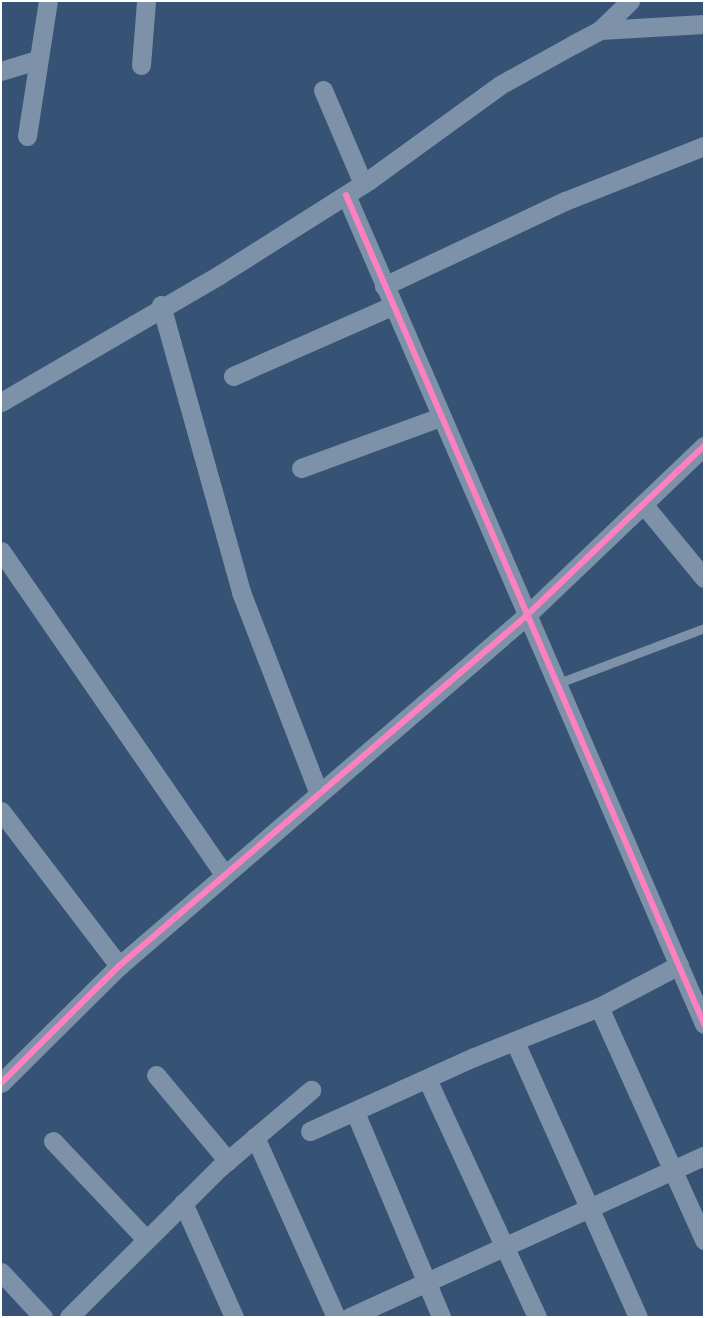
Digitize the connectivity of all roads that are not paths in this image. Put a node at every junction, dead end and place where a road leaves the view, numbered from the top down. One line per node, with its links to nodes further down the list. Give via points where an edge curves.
1 (48, 1): 6 (street)
2 (146, 1): 7 (street)
3 (630, 1): 5 (street)
4 (704, 24): 5 (street, via 642,24)
5 (600, 30): 12 (street, via 500,86)
6 (36, 60): 8 (street); 10 (street)
7 (141, 65)
8 (1, 71)
9 (323, 90): 12 (street)
10 (27, 136)
11 (704, 146): 14 (street, via 565,201)
12 (363, 184): 13 (street)
13 (346, 195): 14 (street); 15 (street, via 219,275)
14 (384, 286): 16 (street)
15 (161, 305): 18 (street); 28 (street, via 241,592)
16 (392, 306): 17 (street); 19 (street)
17 (233, 376)
18 (1, 402)
19 (440, 416): 21 (street); 25 (street)
20 (704, 446): 22 (street)
21 (302, 468)
22 (643, 504): 24 (street); 25 (street)
23 (1, 551): 30 (street)
24 (704, 578)
25 (525, 616): 27 (street); 28 (street)
26 (704, 628): 27 (lane)
27 (556, 684): 31 (street)
28 (318, 792): 30 (street)
29 (1, 811): 32 (street)
30 (223, 873): 32 (street)
31 (679, 964): 33 (street); 34 (street)
32 (119, 966): 38 (street)
33 (599, 1007): 35 (street); 46 (street)
34 (704, 1024)
35 (515, 1042): 37 (street); 48 (street)
36 (156, 1075): 45 (street)
37 (428, 1079): 40 (street); 51 (street)
38 (1, 1083)
39 (311, 1090): 42 (street)
40 (355, 1112): 41 (street); 53 (street)
41 (310, 1131)
42 (255, 1137): 45 (street); 57 (street)
43 (53, 1141): 49 (street)
44 (704, 1156): 46 (street)
45 (228, 1161): 47 (street)
46 (674, 1170): 48 (street); 50 (street)
47 (183, 1203): 49 (street); 56 (street)
48 (588, 1209): 51 (street); 61 (street)
49 (146, 1239): 55 (street)
50 (704, 1240)
51 (504, 1245): 53 (street); 60 (street)
52 (1, 1272): 54 (street)
53 (425, 1280): 58 (street); 59 (street)
54 (43, 1317)
55 (69, 1317)
56 (234, 1317)
57 (336, 1317)
58 (350, 1317)
59 (441, 1317)
60 (537, 1317)
61 (638, 1317)

